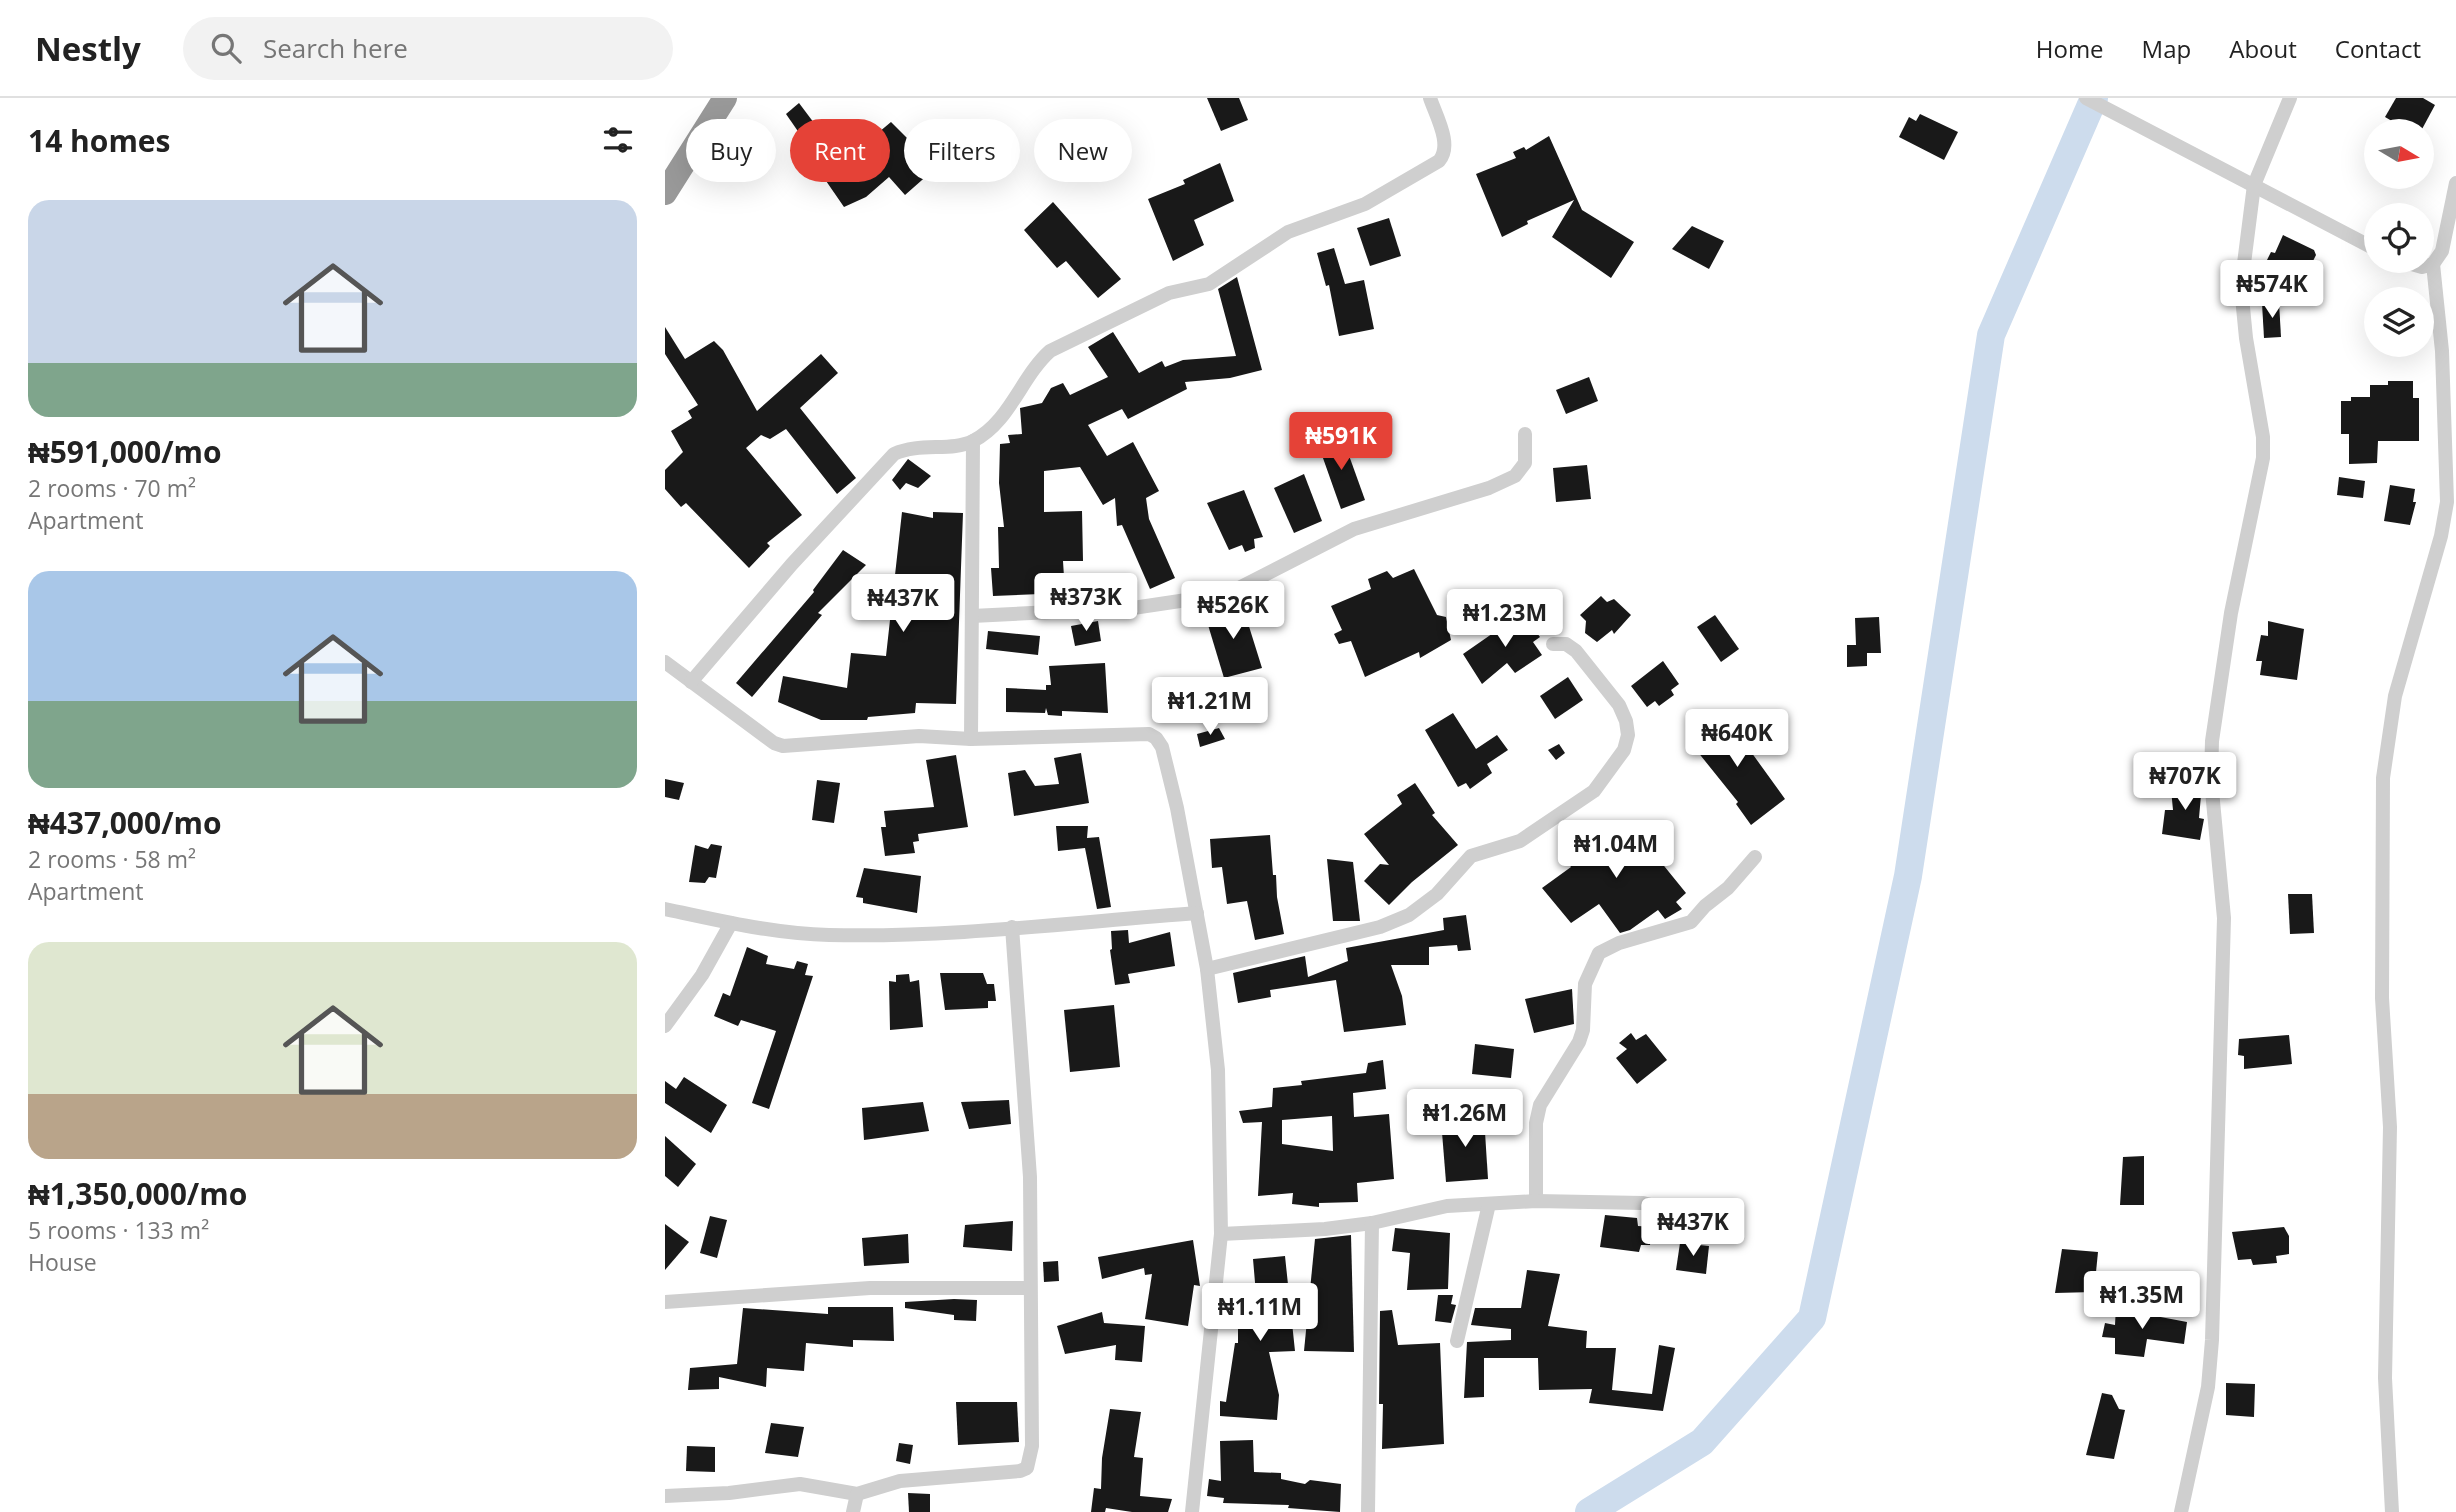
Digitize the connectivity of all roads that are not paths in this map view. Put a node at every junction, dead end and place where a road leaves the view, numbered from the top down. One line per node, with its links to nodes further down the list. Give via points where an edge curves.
1 (725, 98): 7 (highway)
2 (1430, 98): 12 (street, via 1444,141 1439,161 1365,204 1289,232 1209,284 1169,293 1049,351 1021,394)
3 (2086, 98): 6 (street)
4 (2290, 98): 6 (street)
5 (2456, 183): 9 (street, via 2442,251)
6 (2254, 185): 8 (street); 38 (street, via 2241,302 2263,458 2231,612 2212,741 2211,780 2224,918 2212,1340 2208,1387)
7 (665, 193)
8 (2364, 243)
9 (2434, 263)
10 (2434, 273): 39 (street, via 2442,351 2447,502 2438,550 2395,696 2383,778 2382,999 2391,1127 2385,1378)
11 (1525, 434): 13 (street, via 1525,463 1514,476 1489,488 1354,529 1239,588 1133,608)
12 (973, 441): 13 (street); 16 (street, via 909,447 894,454)
13 (972, 616): 17 (street)
14 (1553, 644): 23 (street, via 1566,644 1576,651 1619,705 1626,722 1624,750 1594,791 1520,841 1471,856 1437,894 1409,915 1380,927)
15 (665, 662): 16 (street)
16 (691, 682): 17 (street, via 783,746 919,736)
17 (971, 739): 20 (street, via 1149,734 1156,738 1177,808)
18 (1755, 857): 25 (street, via 1691,922 1599,953 1585,984 1579,1042 1541,1105 1536,1123)
19 (665, 909): 21 (street)
20 (1198, 913): 22 (street); 23 (street)
21 (731, 923): 22 (street, via 827,935); 24 (street, via 702,975)
22 (1012, 927): 30 (street, via 1030,1177)
23 (1207, 969): 29 (street, via 1218,1070)
24 (665, 1026)
25 (1536, 1201): 26 (street); 27 (street, via 1643,1203)
26 (1489, 1204): 28 (street, via 1437,1207); 32 (street)
27 (1672, 1211)
28 (1372, 1223): 29 (street); 37 (street)
29 (1221, 1234): 36 (street)
30 (1030, 1288): 31 (street, via 870,1288); 33 (street, via 1032,1446 1027,1468 900,1481)
31 (665, 1303)
32 (1457, 1341)
33 (857, 1494): 34 (street, via 800,1484); 35 (street)
34 (665, 1496)
35 (853, 1512)
36 (1192, 1512)
37 (1368, 1512)
38 (2181, 1512)
39 (2392, 1512)

